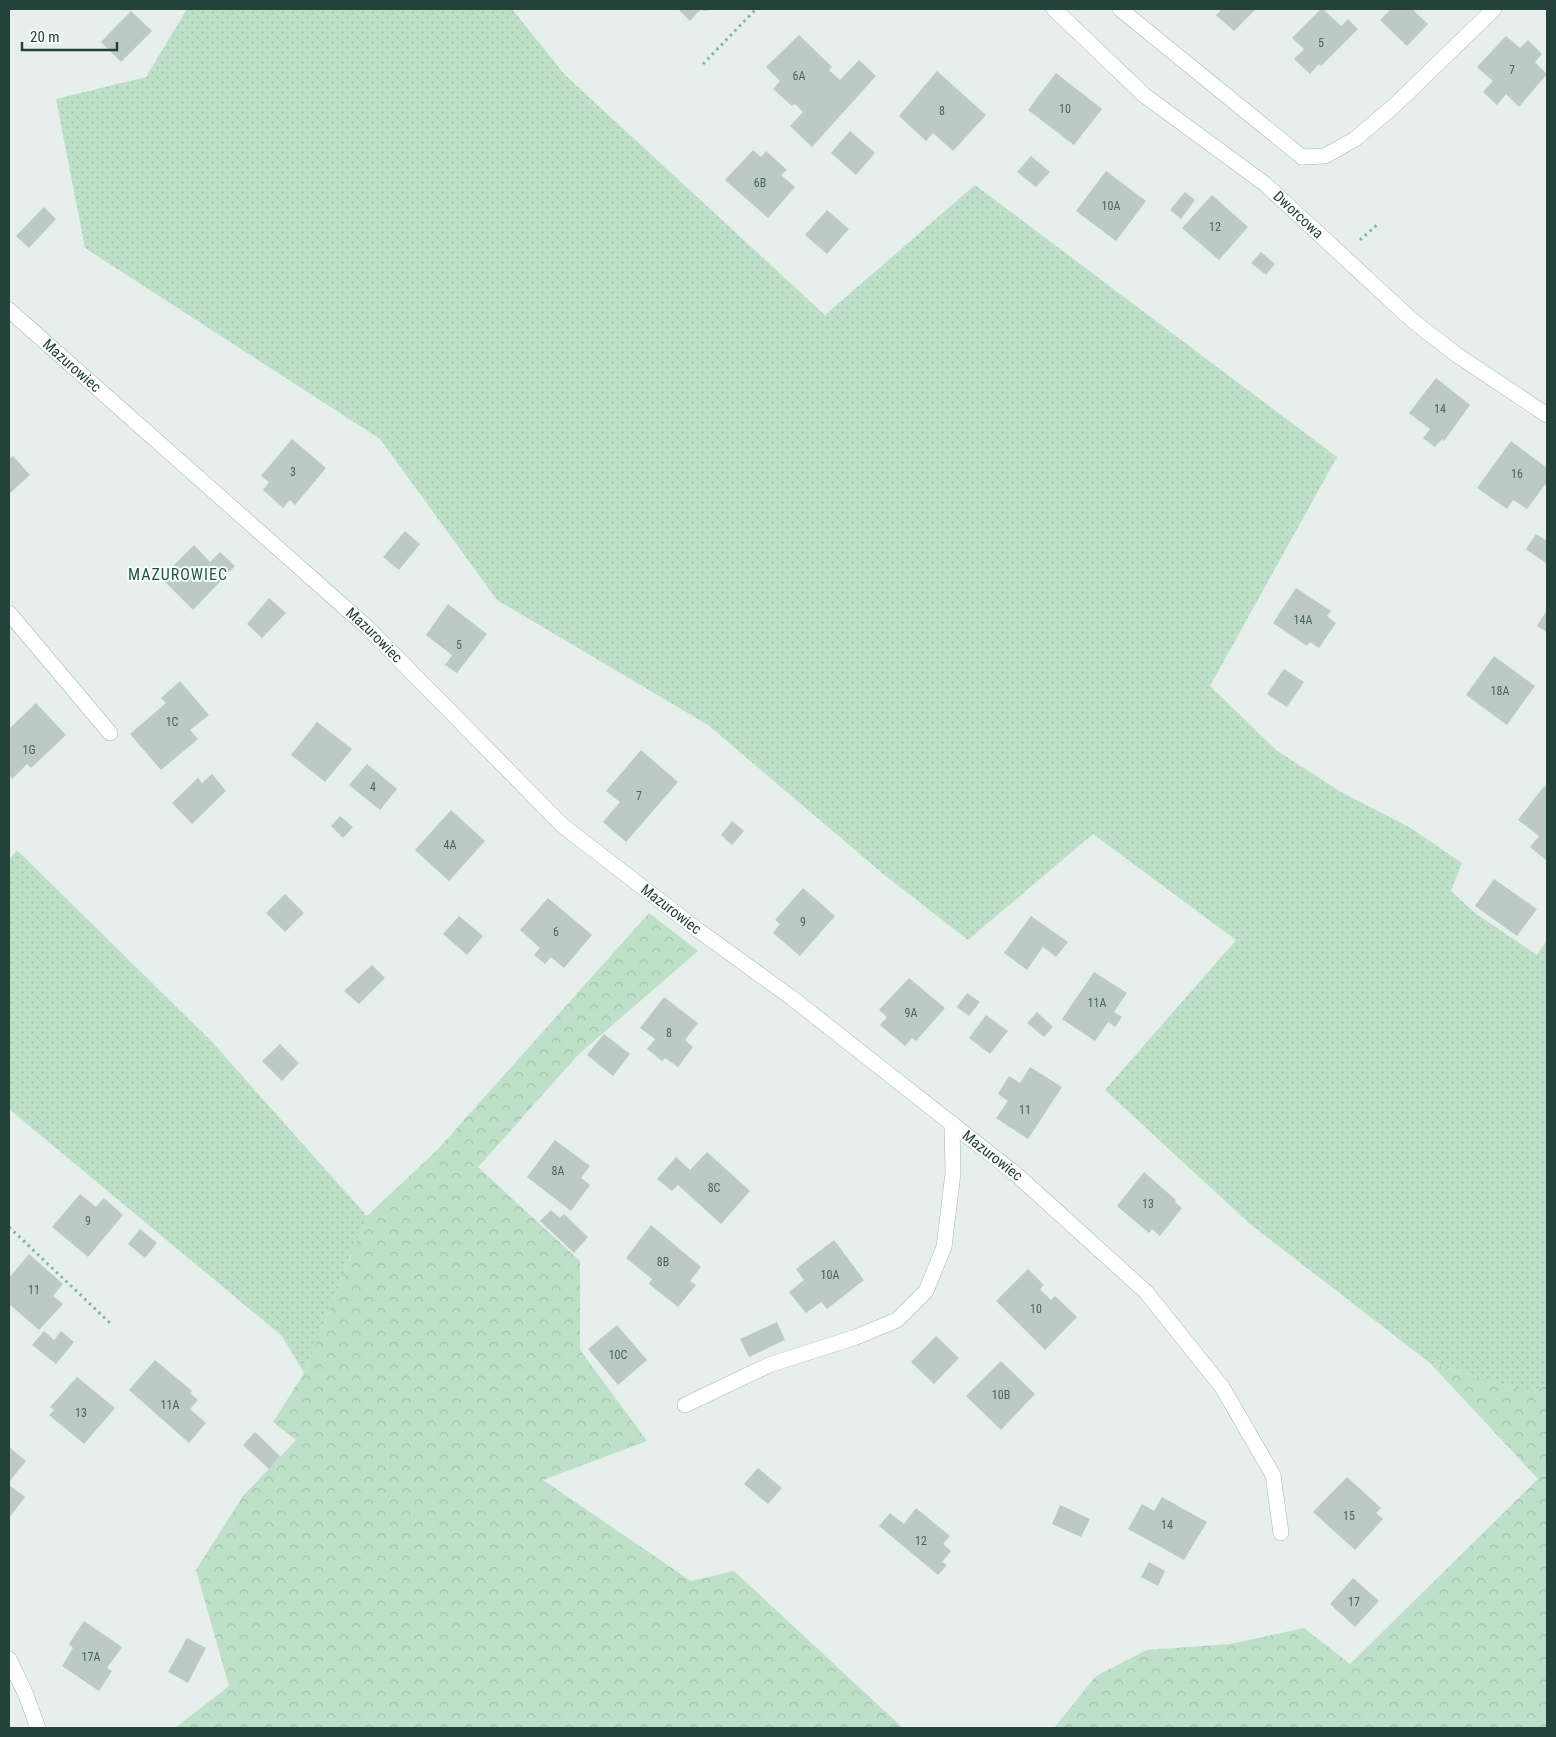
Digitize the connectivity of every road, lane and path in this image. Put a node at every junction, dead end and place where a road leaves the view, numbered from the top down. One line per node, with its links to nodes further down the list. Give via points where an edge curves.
1 (756, 9): 5 (path)
2 (1054, 9): 7 (street, Dworcowa, via 1144,95 1265,184 1413,322)
3 (1120, 9): 4 (street, via 1302,157 1325,156 1355,139)
4 (1494, 9)
5 (703, 64)
6 (9, 310): 10 (street, Mazurowiec, via 368,628 563,826)
7 (1547, 415)
8 (9, 613): 9 (street)
9 (110, 733)
10 (952, 1123): 13 (street, via 953,1173 944,1248 926,1291 897,1320 856,1338 769,1366); 14 (street, Mazurowiec, via 1017,1175 1146,1292 1222,1387 1273,1475)
11 (9, 1227): 12 (path)
12 (110, 1323)
13 (684, 1405)
14 (1281, 1533)
15 (9, 1659): 16 (street)
16 (38, 1728)

